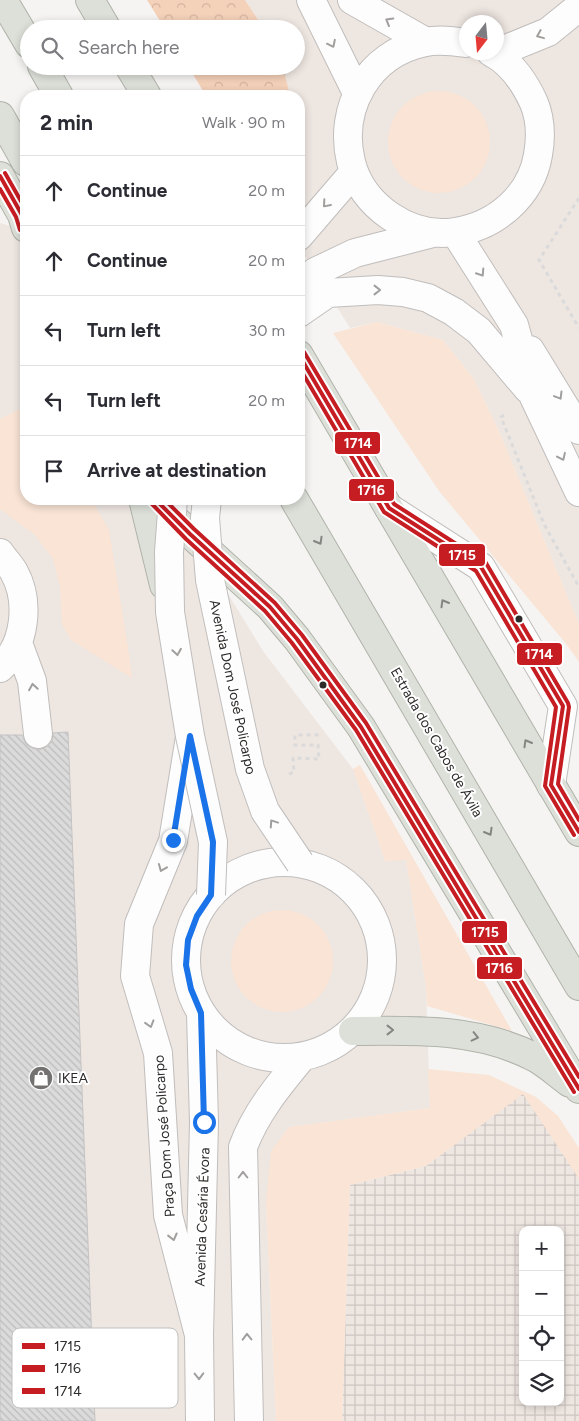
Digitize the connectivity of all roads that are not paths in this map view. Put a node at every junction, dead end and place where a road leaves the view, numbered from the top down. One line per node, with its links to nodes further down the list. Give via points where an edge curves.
1 (3, 0): 7 (highway)
2 (90, 0): 6 (highway)
3 (311, 0): 16 (street, one-way to 16)
4 (352, 0): 8 (street, one-way to 4)
5 (579, 7): 10 (street, one-way to 10, via 548,32)
6 (102, 20)
7 (20, 29)
8 (426, 42): 9 (street); 16 (street, via 398,51 374,69)
9 (459, 42)
10 (504, 48)
11 (502, 60): 23 (street, via 526,86 537,112 540,139 536,166 524,191 506,211 482,225)
12 (47, 75): 14 (highway)
13 (134, 75): 15 (highway)
14 (56, 90)
15 (143, 90)
16 (357, 93): 19 (street, via 349,119 347,146)
17 (0, 116): 18 (highway)
18 (20, 151)
19 (354, 172): 22 (street, one-way to 22); 23 (street, via 367,195 386,214 409,226)
20 (0, 176): 21 (highway)
21 (20, 211)
22 (305, 229)
23 (445, 232): 24 (street, via 355,253); 26 (street, one-way to 26)
24 (314, 286): 25 (street); 28 (street, one-way to 28, via 403,292 428,298 454,312 478,331)
25 (305, 302)
26 (514, 326): 28 (street); 29 (street, one-way to 29)
27 (305, 365): 36 (highway)
28 (534, 397): 30 (street, one-way to 30)
29 (579, 430)
30 (579, 492)
31 (144, 505): 38 (highway, bridge)
32 (161, 505): 51 (highway, via 270,607 361,727)
33 (172, 505): 38 (street, bridge)
34 (206, 505): 45 (street, Avenida Dom José Policarpo, one-way to 34, bridge, via 265,811 250,769 210,580)
35 (298, 505): 47 (highway, Estrada dos Cabos de Ávila, one-way to 47)
36 (389, 508): 43 (highway, one-way to 36); 43 (street, via 480,567 563,706)
37 (0, 553): 39 (street, via 14,573 22,595 24,619)
38 (170, 612): 42 (street, one-way to 42, bridge)
39 (18, 643): 40 (street); 41 (street, one-way to 39, via 32,681)
40 (0, 668)
41 (38, 734)
42 (190, 736): 46 (street, bridge, via 213,842); 52 (street, Praça Dom José Policarpo, one-way to 52, via 173,840 139,924 135,976 158,1053 168,1215)
43 (551, 785): 44 (highway)
44 (579, 832)
45 (300, 863): 46 (street, via 275,863 251,868 230,879); 49 (street, via 329,873 354,891 372,917 382,946 382,977 372,1006)
46 (211, 895): 48 (street, via 197,916 188,940 186,965)
47 (579, 986)
48 (201, 1013): 50 (street, via 220,1034 245,1050 273,1058); 52 (street, Avenida Cesária Évora, via 204,1122)
49 (353, 1030): 50 (street, via 330,1048); 51 (highway, one-way to 51, via 457,1033 511,1047 538,1059)
50 (302, 1057): 54 (street, one-way to 50, via 243,1147 261,1110)
51 (579, 1089)
52 (199, 1335): 53 (street, Avenida Cesária Évora, one-way to 53)
53 (200, 1421)
54 (249, 1421)

